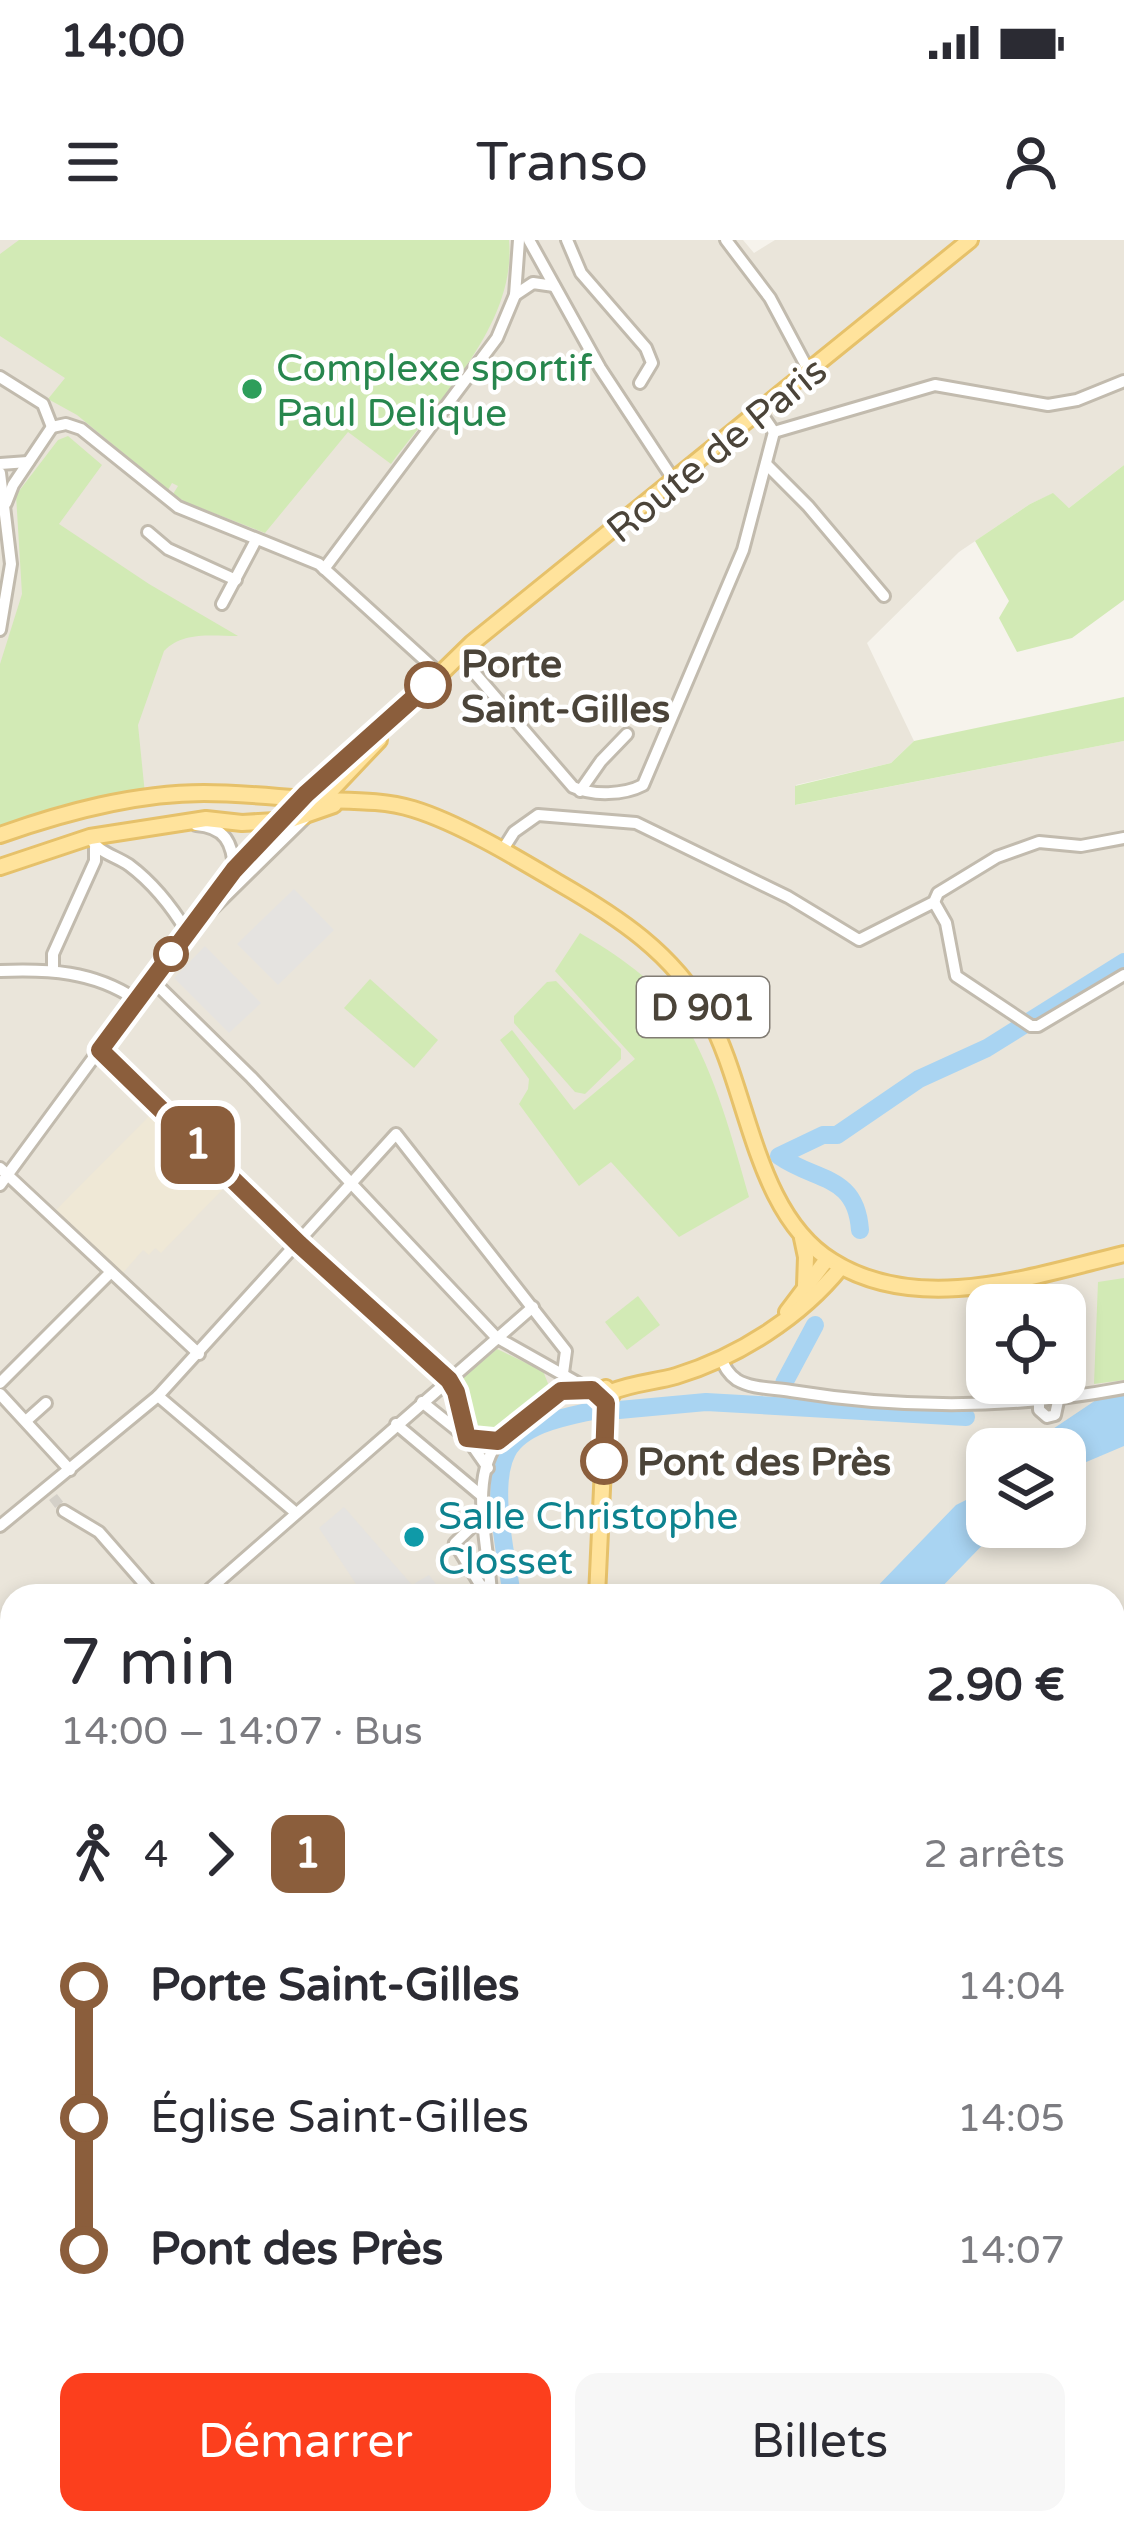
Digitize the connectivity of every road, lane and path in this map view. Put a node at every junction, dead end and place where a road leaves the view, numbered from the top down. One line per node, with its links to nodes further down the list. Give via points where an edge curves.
1 (519, 240): 7 (street)
2 (529, 240): 6 (street)
3 (567, 240): 11 (street, via 590,285 646,348 652,363)
4 (726, 240): 8 (street, via 770,298)
5 (970, 240): 8 (main road, Route de Paris)
6 (554, 286): 7 (street, via 533,283); 18 (street)
7 (515, 295): 22 (street, via 497,338)
8 (810, 373): 12 (main road, Route de Paris)
9 (0, 376): 13 (street, via 34,396)
10 (1124, 381): 14 (street, via 1048,405 934,385)
11 (640, 383)
12 (760, 412): 14 (street); 18 (main road, Route de Paris)
13 (52, 427): 15 (street); 21 (street, via 81,429 178,508)
14 (774, 432): 16 (street)
15 (28, 462): 17 (street); 19 (street)
16 (766, 464): 24 (street); 33 (street, via 743,550 643,785)
17 (0, 469): 19 (street)
18 (675, 482): 27 (main road, Route de Paris)
19 (5, 506): 26 (street, via 11,564)
20 (148, 532): 23 (street)
21 (256, 540): 22 (street); 23 (street)
22 (324, 569): 28 (street)
23 (236, 580): 25 (street)
24 (884, 596)
25 (222, 604)
26 (0, 630)
27 (459, 655): 28 (main road, Route de Paris); 33 (street)
28 (440, 674): 29 (main road, Route de Paris)
29 (392, 721): 31 (main road); 32 (main road)
30 (627, 734): 33 (street)
31 (319, 782): 34 (main road); 35 (main road)
32 (341, 783): 36 (main road); 37 (main road)
33 (580, 791)
34 (262, 795): 35 (main road); 41 (main road, via 135,799)
35 (302, 797): 37 (main road); 38 (street)
36 (350, 800): 37 (main road); 40 (main road, via 406,807)
37 (318, 805): 38 (main road, D 901); 40 (main road, D 901); 48 (street)
38 (285, 819): 39 (main road, D 901); 46 (street)
39 (169, 824): 43 (main road, D 901); 46 (street, via 225,835)
40 (462, 832): 44 (main road, D 901)
41 (0, 835)
42 (1124, 838): 47 (street, via 1039,842 997,856)
43 (93, 842): 45 (main road, D 901); 48 (street, via 172,906); 49 (street, via 95,862)
44 (502, 850): 47 (street, via 538,814 636,823 859,940); 57 (main road, D 901, via 631,927 693,991 727,1057 773,1189)
45 (0, 867)
46 (234, 870): 48 (street)
47 (934, 902): 51 (street, via 956,976 1026,1023 1038,1026)
48 (187, 932): 52 (street)
49 (53, 969): 50 (street); 53 (street)
50 (0, 971)
51 (1124, 975)
52 (151, 979): 53 (street); 56 (street)
53 (135, 998): 54 (street)
54 (100, 1050): 55 (street); 58 (street)
55 (2, 1176): 61 (street)
56 (352, 1184): 58 (street); 63 (street, via 396,1134); 65 (street)
57 (801, 1234): 60 (main road, D 901); 62 (main road)
58 (299, 1244): 66 (street); 70 (street)
59 (1124, 1254): 60 (main road, D 901, via 949,1288 902,1286)
60 (834, 1263): 62 (main road); 64 (main road, via 812,1298)
61 (109, 1274): 66 (street); 71 (street)
62 (806, 1286): 64 (main road)
63 (533, 1307): 65 (street); 69 (street, via 566,1351)
64 (780, 1321): 67 (main road)
65 (496, 1337): 68 (street); 70 (street)
66 (199, 1354): 76 (street)
67 (721, 1358): 72 (street, via 748,1385 840,1399 978,1405); 75 (main road)
68 (550, 1366): 69 (street); 74 (street)
69 (563, 1373): 75 (street)
70 (449, 1380): 77 (street); 81 (street)
71 (0, 1383)
72 (1124, 1388)
73 (0, 1394): 79 (street)
74 (555, 1394): 75 (street); 82 (street)
75 (602, 1394): 94 (main road)
76 (158, 1396): 84 (street); 87 (street)
77 (422, 1402): 80 (street); 81 (street)
78 (46, 1403): 79 (street)
79 (27, 1420): 84 (street)
80 (397, 1424): 85 (street); 87 (street)
81 (467, 1438): 82 (street); 83 (street)
82 (498, 1441): 83 (street)
83 (488, 1468): 85 (street)
84 (70, 1470): 89 (street)
85 (482, 1496): 88 (street)
86 (64, 1511): 90 (street, via 99,1532)
87 (296, 1513): 91 (street)
88 (484, 1515): 92 (street, via 455,1543); 93 (street)
89 (0, 1526)
90 (144, 1584)
91 (216, 1584)
92 (480, 1584)
93 (489, 1584)
94 (597, 1584)

